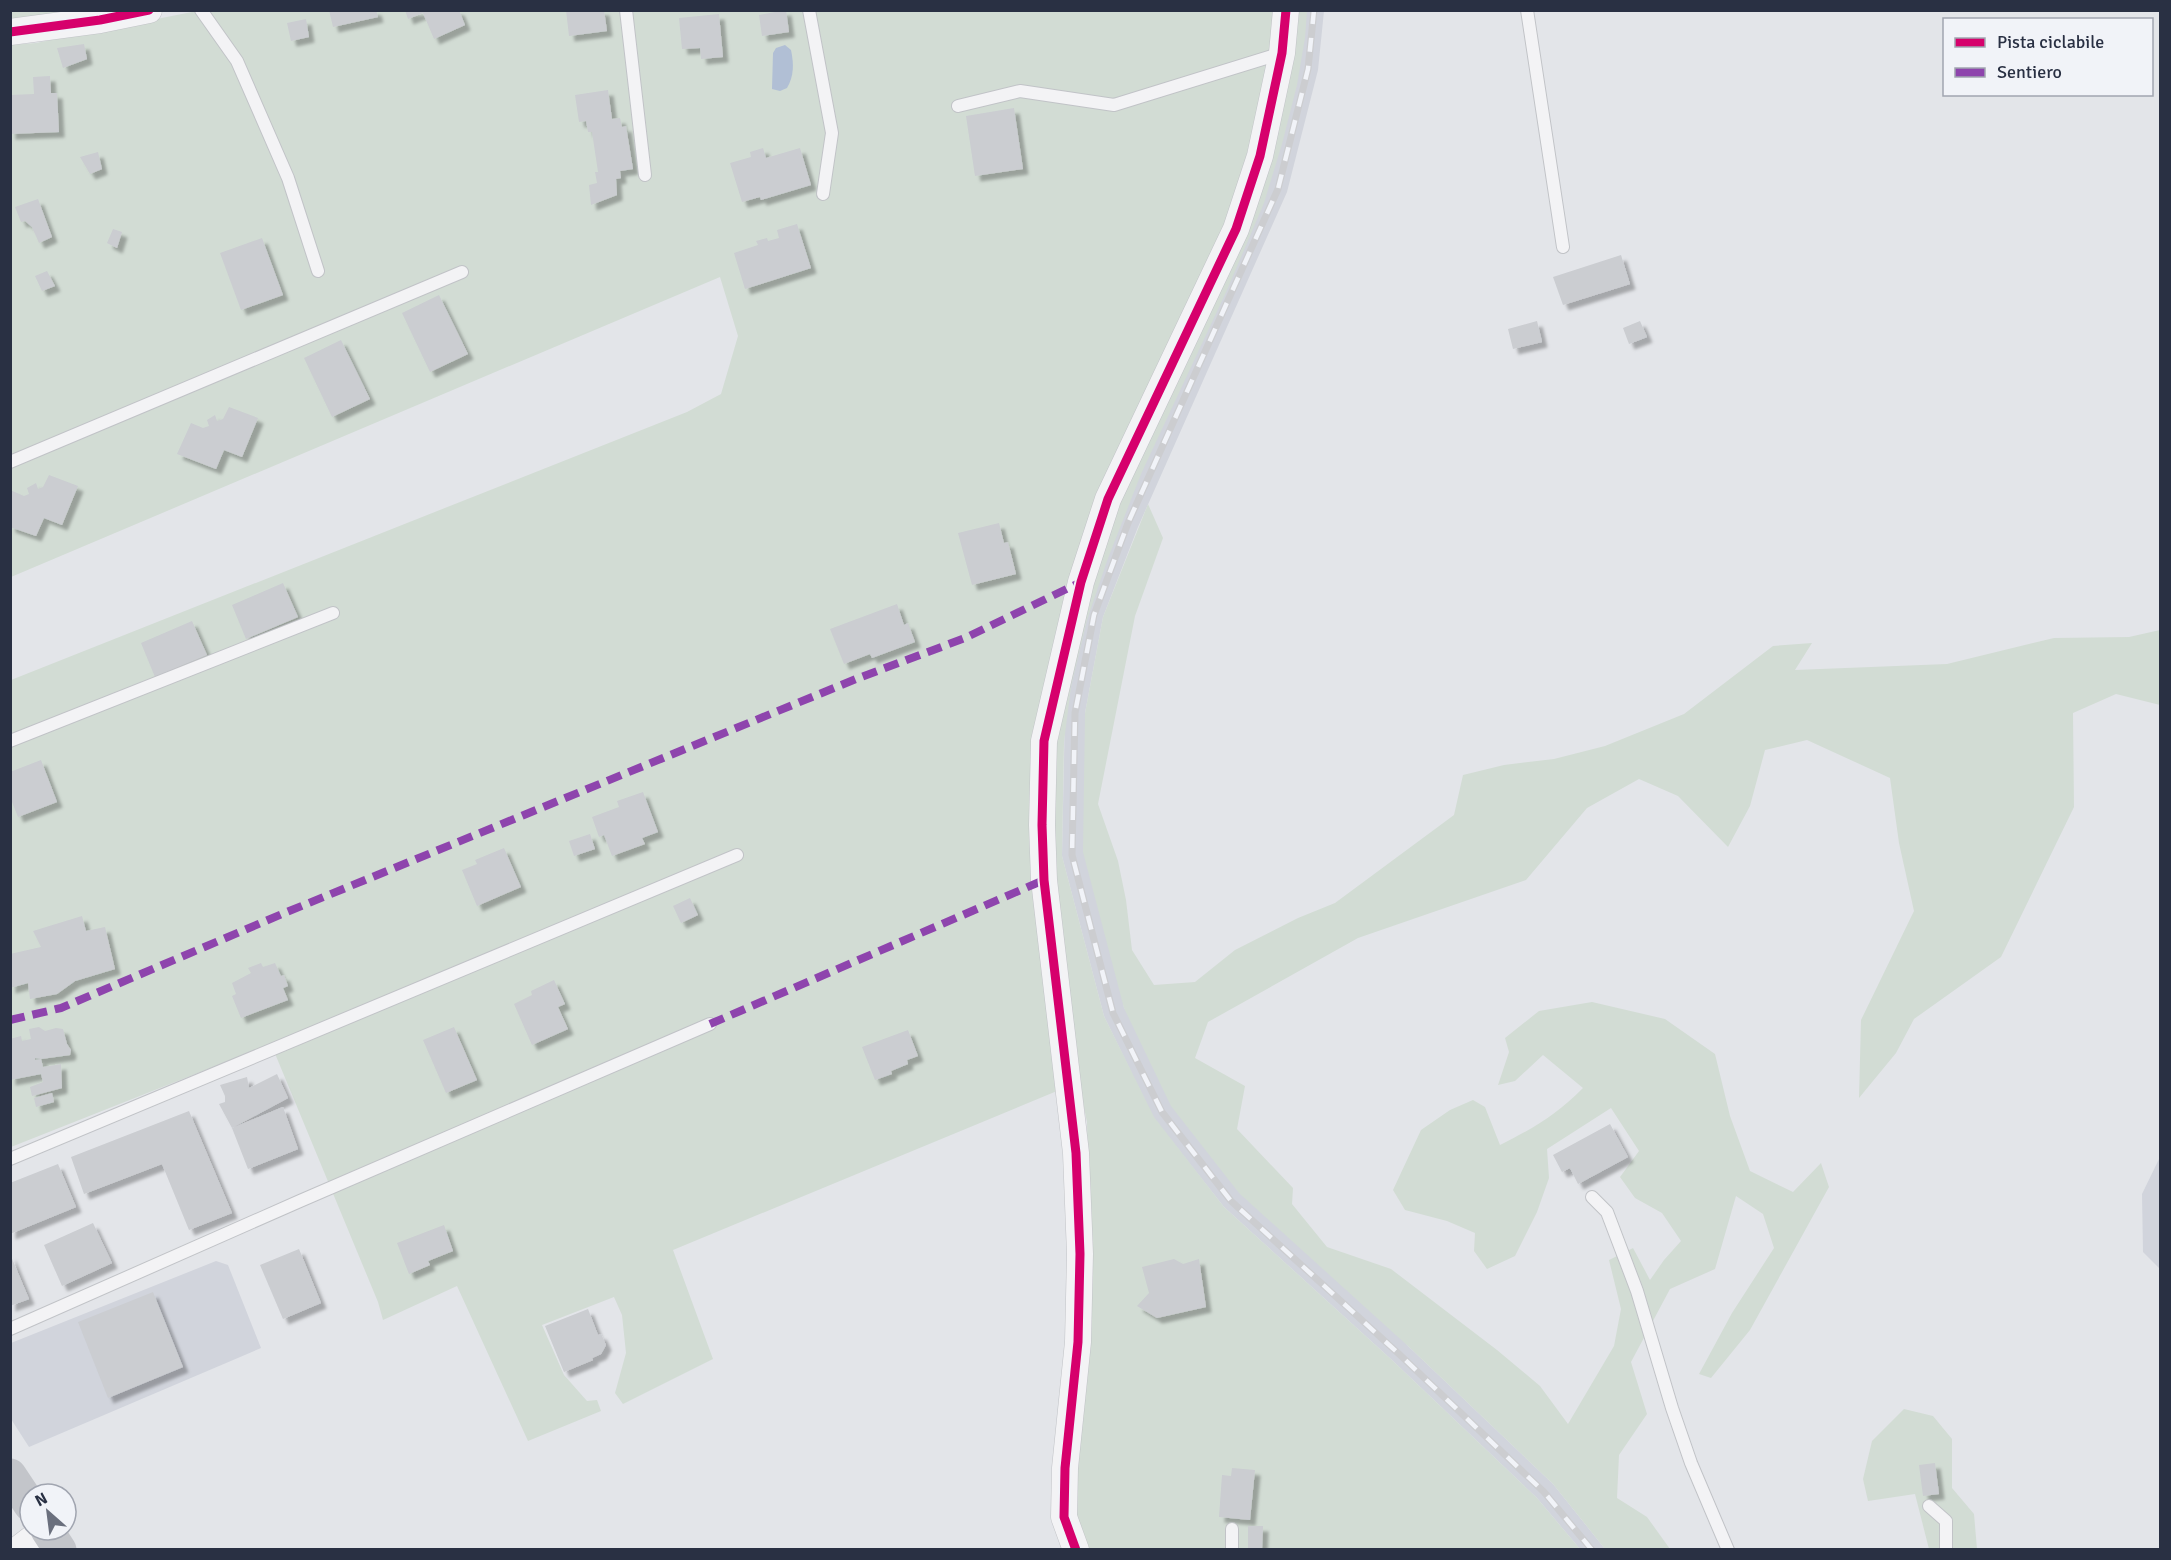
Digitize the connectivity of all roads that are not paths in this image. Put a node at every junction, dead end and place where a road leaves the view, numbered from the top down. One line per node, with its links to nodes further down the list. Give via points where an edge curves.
1 (149, 10): 7 (street)
2 (201, 10): 14 (lane, via 237,61 288,178)
3 (626, 10): 11 (lane)
4 (809, 10): 12 (lane, via 832,133)
5 (1286, 10): 9 (street)
6 (1527, 10): 13 (lane)
7 (102, 16): 8 (street)
8 (10, 32)
9 (1282, 53): 10 (lane, via 1114,105 1020,91); 26 (street, via 1260,156 1236,229 1108,499 1081,582 1044,741 1044,880 1076,1153 1080,1254 1078,1342 1064,1517)
10 (958, 106)
11 (645, 175)
12 (823, 194)
13 (1563, 247)
14 (318, 271)
15 (462, 272): 16 (lane)
16 (10, 462)
17 (333, 613): 18 (lane)
18 (10, 741)
19 (737, 855): 21 (lane)
20 (710, 1024): 23 (lane)
21 (10, 1159)
22 (1592, 1197): 28 (lane, via 1607,1212 1638,1291 1691,1463)
23 (10, 1329)
24 (1929, 1506): 29 (lane, via 1946,1521)
25 (1232, 1529): 27 (lane)
26 (1076, 1550)
27 (1232, 1550)
28 (1728, 1550)
29 (1946, 1550)

